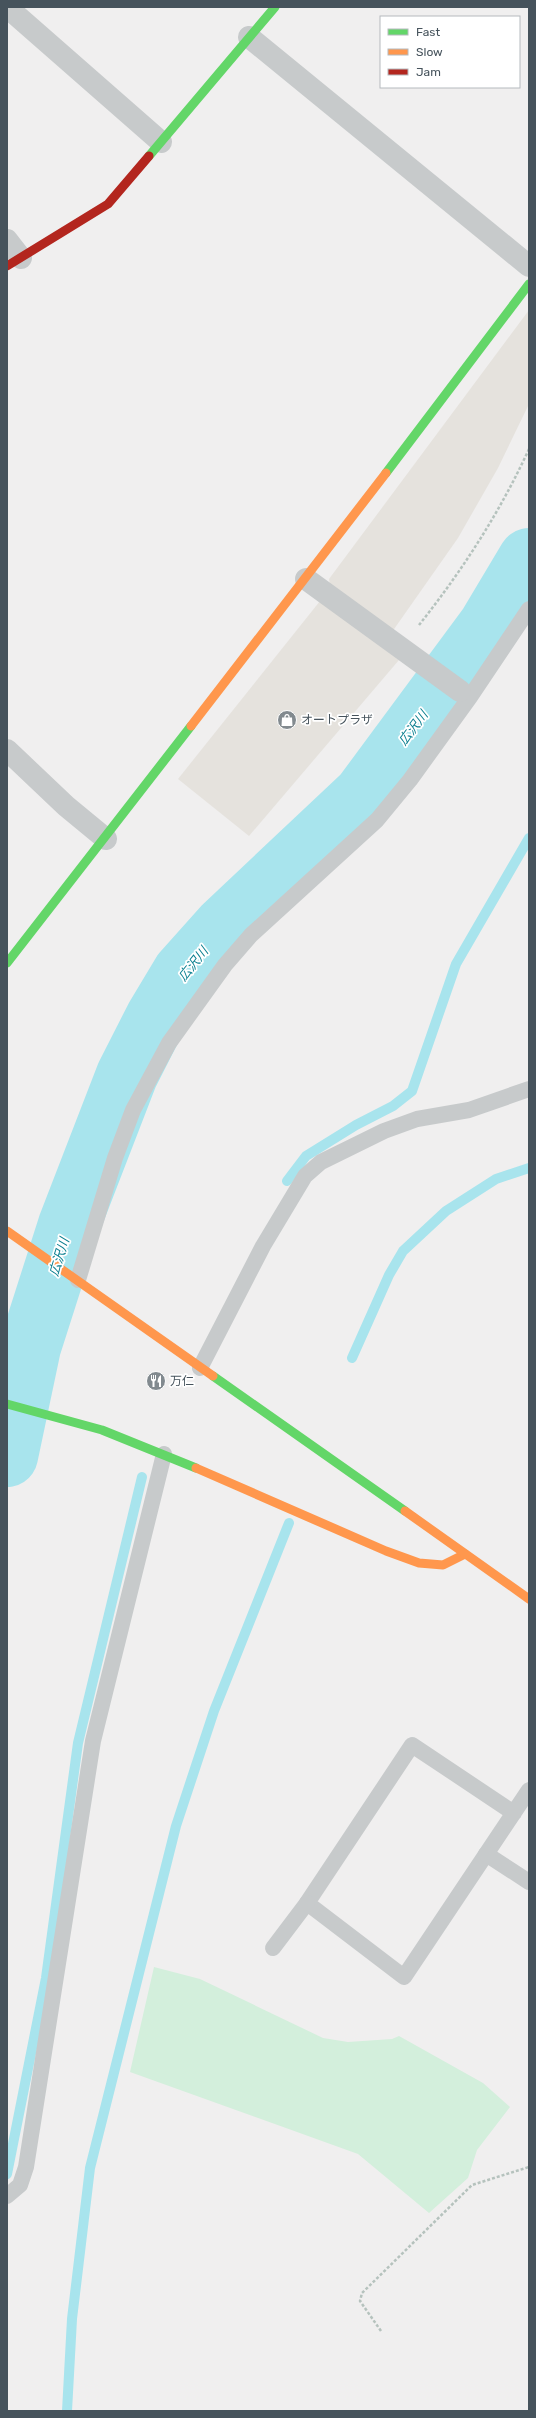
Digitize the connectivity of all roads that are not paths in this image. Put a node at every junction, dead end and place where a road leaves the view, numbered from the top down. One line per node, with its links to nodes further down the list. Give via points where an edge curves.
1 (7, 7): 4 (street)
2 (275, 7): 3 (street)
3 (249, 37): 4 (street); 7 (street)
4 (161, 142): 6 (street, via 108,204)
5 (7, 240): 6 (street)
6 (14, 262)
7 (529, 266)
8 (529, 284): 9 (street)
9 (306, 579): 11 (street); 13 (street)
10 (529, 609): 11 (lane)
11 (465, 694): 17 (lane, via 410,780 377,820 251,935 225,965 168,1043 133,1110 114,1158)
12 (7, 750): 13 (street, via 66,806)
13 (106, 839): 14 (street)
14 (7, 964)
15 (529, 1089): 18 (lane, via 469,1110 410,1121 369,1137 321,1162 305,1176 263,1246)
16 (7, 1231): 17 (street)
17 (75, 1278): 18 (street)
18 (200, 1368): 21 (street)
19 (7, 1404): 20 (street, via 102,1430)
20 (164, 1454): 21 (street, via 419,1563 443,1565); 29 (lane, via 93,1742 26,2167 20,2185)
21 (465, 1554): 22 (street)
22 (529, 1599)
23 (529, 1790): 24 (lane)
24 (514, 1813): 25 (lane); 27 (lane, via 412,1745)
25 (486, 1854): 26 (lane); 27 (lane, via 404,1977)
26 (529, 1882)
27 (307, 1903): 28 (lane)
28 (273, 1948)
29 (7, 2196)

